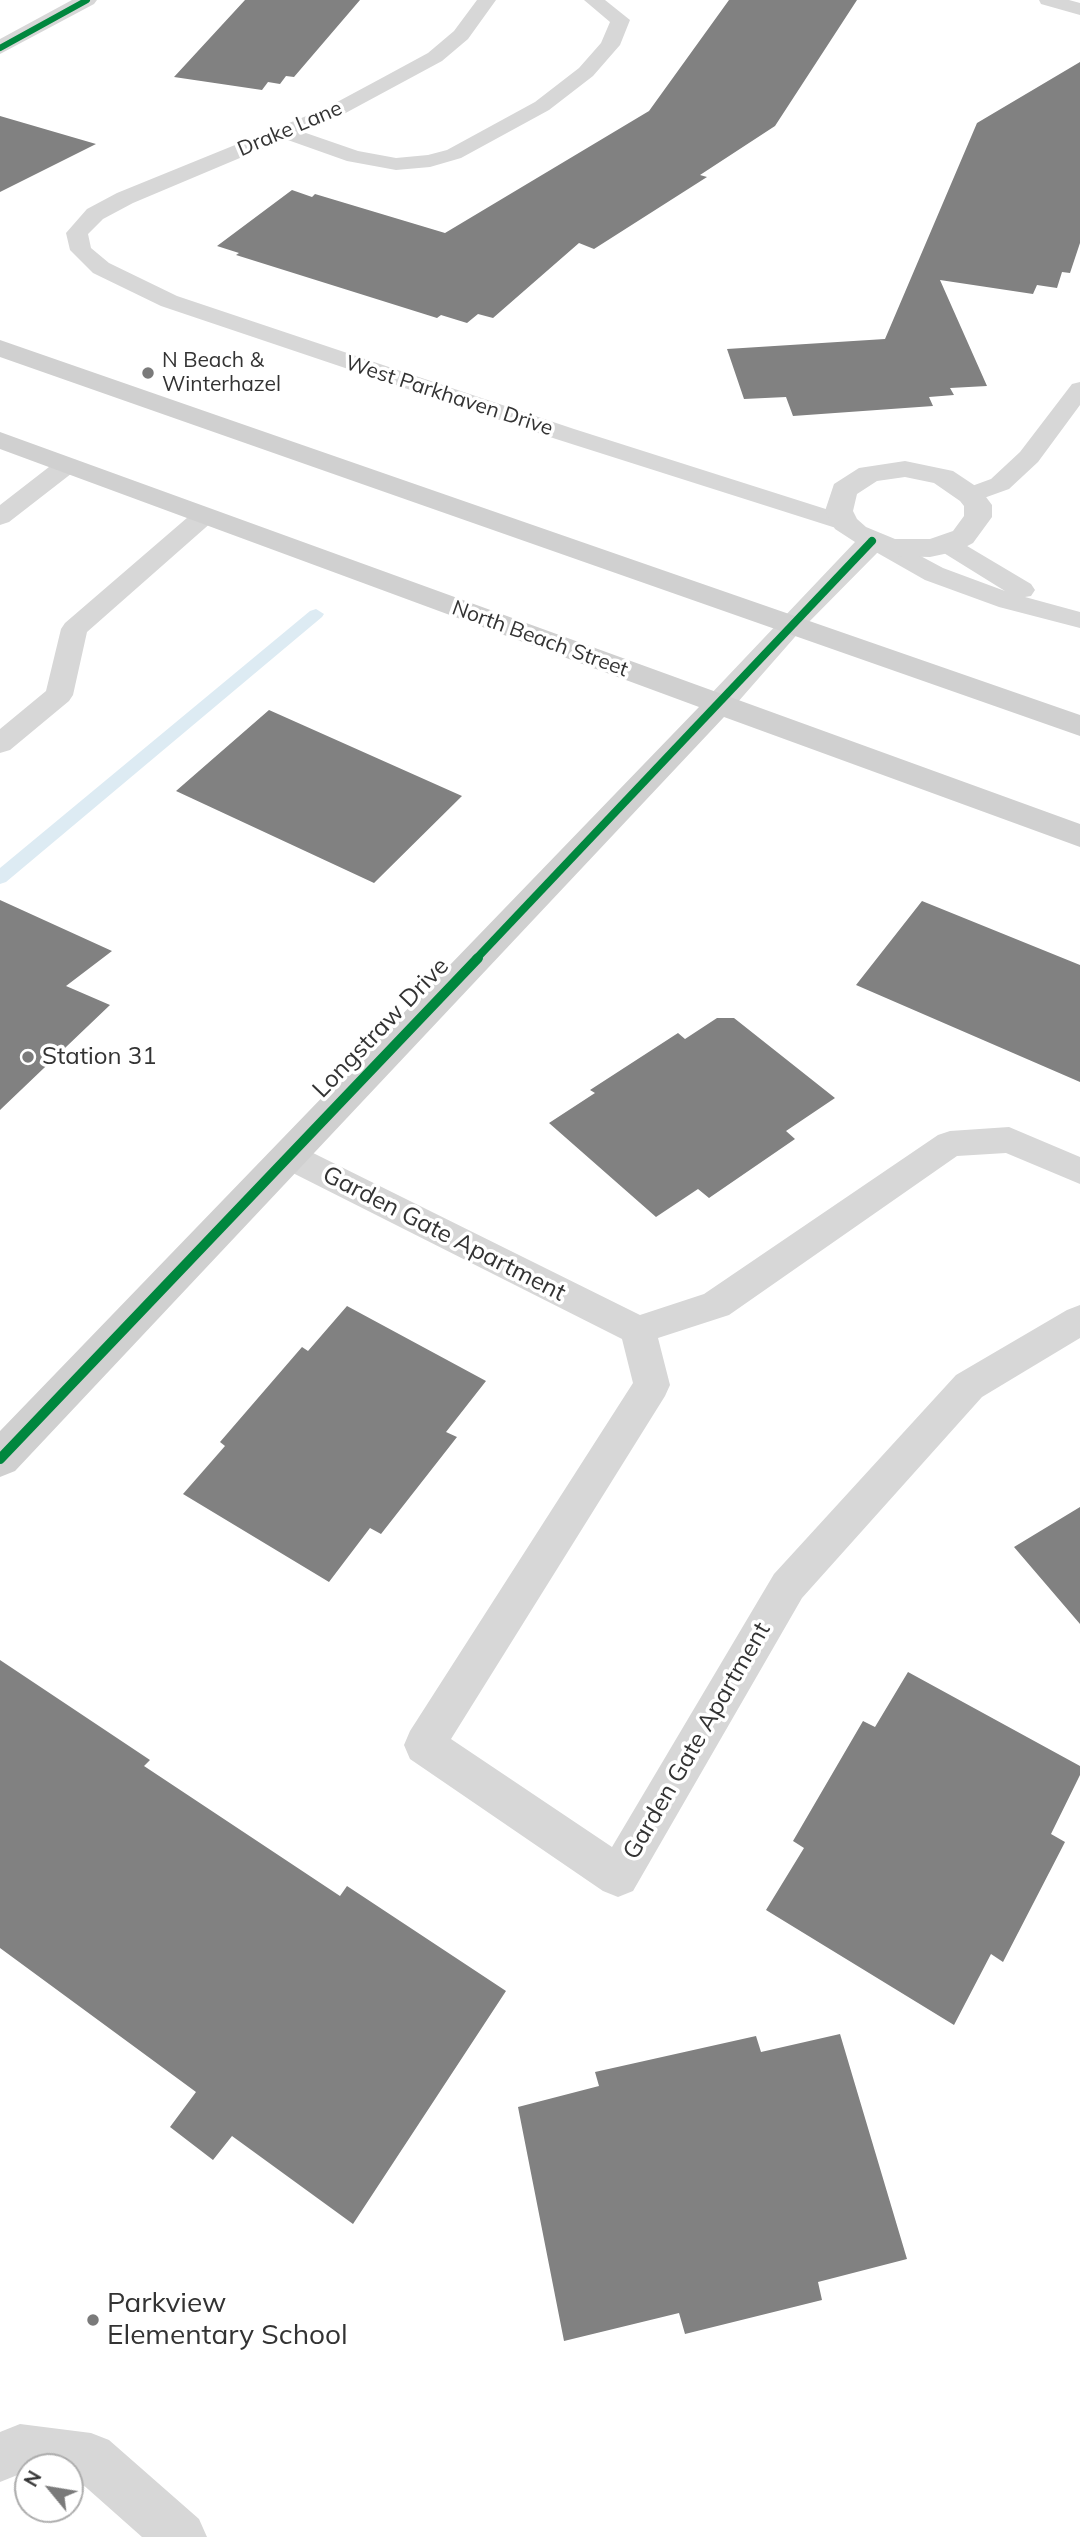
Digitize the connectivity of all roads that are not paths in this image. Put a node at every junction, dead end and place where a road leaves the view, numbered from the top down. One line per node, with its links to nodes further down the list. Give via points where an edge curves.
1 (87, 0): 6 (street)
2 (487, 0): 7 (lane, Drake Lane, via 461,35 435,57 333,112)
3 (593, 0): 7 (lane, via 620,20 610,45 586,72 542,106 454,154 396,164 354,157)
4 (1048, 0): 5 (lane)
5 (1080, 9)
6 (0, 48)
7 (285, 132): 8 (lane, Drake Lane, via 125,198 95,214)
8 (78, 233): 16 (lane, West Parkhaven Drive, via 81,250 101,268 169,301)
9 (0, 348): 20 (main road)
10 (1080, 389): 13 (lane, via 1029,457 1000,484)
11 (0, 440): 12 (main road, North Beach Street)
12 (67, 464): 14 (main road, North Beach Street); 15 (lane)
13 (970, 495): 16 (street, via 943,477 905,469 869,474 844,490 839,511); 18 (street, via 978,505 978,517 963,537)
14 (204, 516): 21 (main road, North Beach Street); 23 (lane, via 74,629 59,695)
15 (0, 517)
16 (845, 523): 17 (street)
17 (874, 541): 18 (street, via 891,547); 19 (lane, via 934,574 1008,601); 20 (street, Longstraw Drive)
18 (948, 545): 19 (lane, via 1014,586)
19 (1080, 617)
20 (791, 624): 21 (street, Longstraw Drive); 22 (main road)
21 (719, 704): 24 (main road, North Beach Street); 25 (main road, Longstraw Drive)
22 (1080, 726)
23 (0, 744)
24 (1080, 836)
25 (289, 1156): 28 (lane, Garden Gate Apartment); 29 (main road, Longstraw Drive)
26 (1080, 1171): 28 (lane, via 1009,1140 950,1144 716,1305)
27 (1080, 1321): 28 (lane, Garden Gate Apartment, via 969,1386 788,1586 618,1876 425,1745 652,1385)
28 (638, 1330)
29 (0, 1459)
30 (0, 2457): 31 (lane, via 20,2449 91,2458)
31 (181, 2537)

